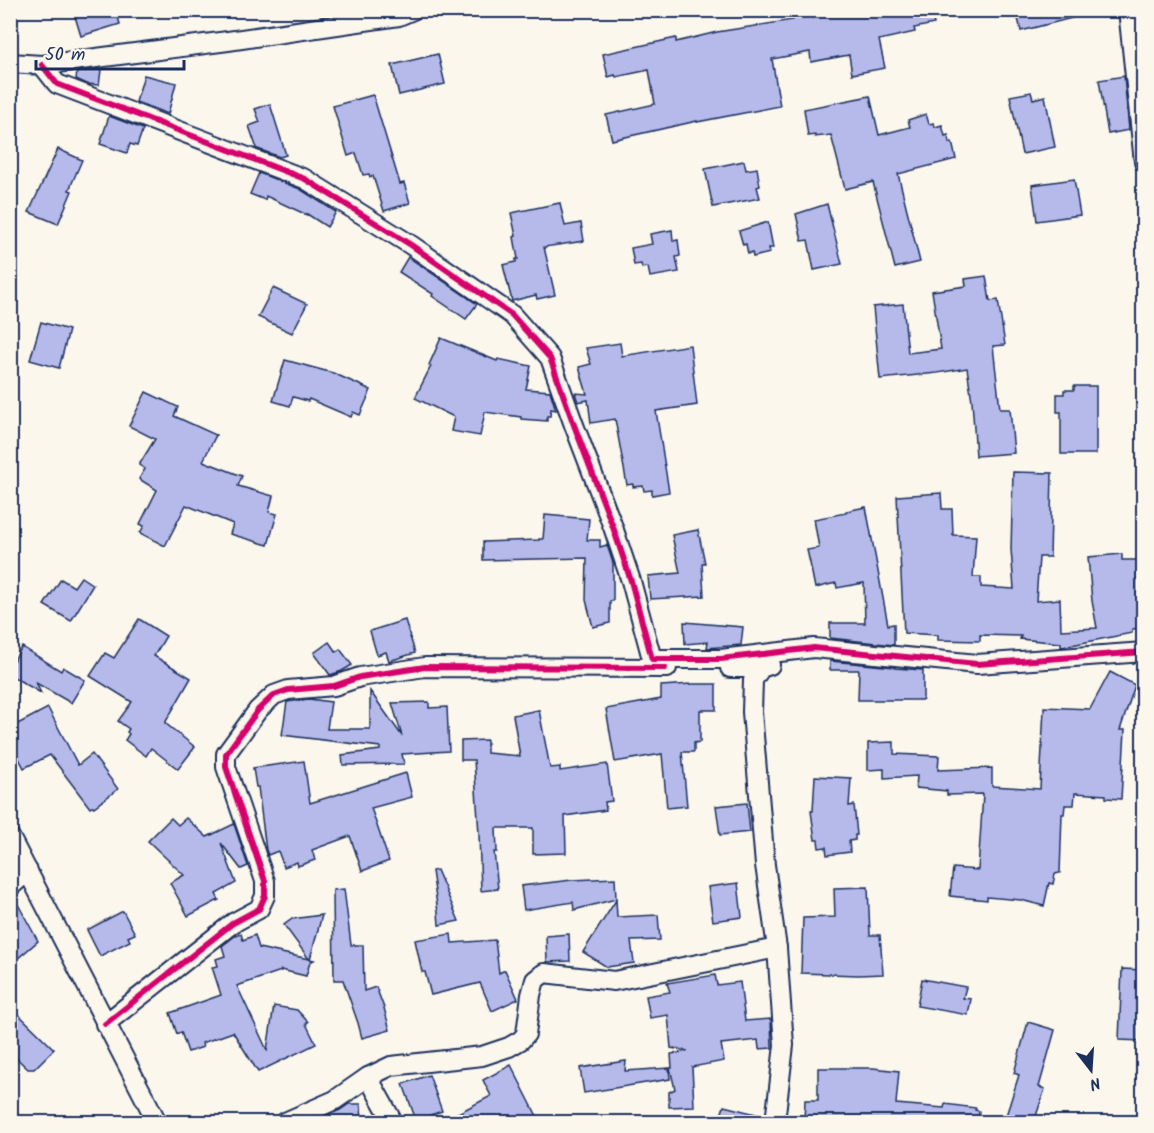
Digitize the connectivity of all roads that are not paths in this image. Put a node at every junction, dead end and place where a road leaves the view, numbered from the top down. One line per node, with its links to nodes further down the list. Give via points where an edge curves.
1 (413, 10): 4 (street, via 399,16 240,40)
2 (1128, 10): 5 (street)
3 (10, 63): 4 (street)
4 (42, 65): 6 (street, via 57,84 305,179 411,245 512,315 550,358 613,527 652,659 721,659)
5 (1143, 162)
6 (814, 648): 7 (street, via 977,664); 8 (street)
7 (1143, 652)
8 (761, 668): 12 (street, via 753,680 752,712 765,865); 13 (street, via 425,667 274,695 226,754 226,767 265,881 265,896 259,909 233,923)
9 (10, 837): 10 (street)
10 (28, 871): 11 (street); 13 (street)
11 (10, 887)
12 (777, 948): 14 (street, via 614,981 544,973 535,980 526,1034 509,1047 482,1056 392,1066); 18 (street, via 784,1046)
13 (105, 1024): 15 (street)
14 (368, 1077): 16 (street, via 335,1100); 17 (street)
15 (157, 1122)
16 (285, 1122)
17 (393, 1122)
18 (775, 1122)

